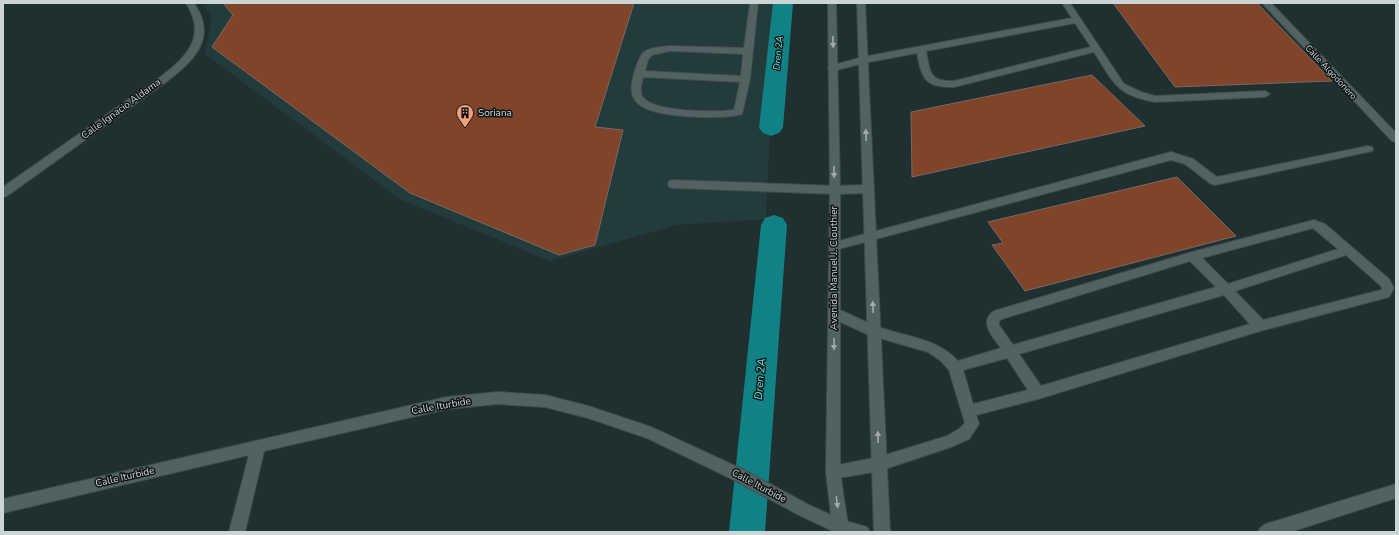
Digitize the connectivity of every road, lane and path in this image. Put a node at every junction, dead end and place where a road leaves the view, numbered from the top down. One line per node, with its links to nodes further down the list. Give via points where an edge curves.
1 (190, 3): 21 (main road, Calle Ignacio Aldama, via 195,9 200,38 193,54 150,89)
2 (754, 3): 10 (main road)
3 (832, 3): 12 (main road, Avenida Manuel J. Clouthier, one-way to 12)
4 (861, 3): 11 (main road)
5 (1066, 3): 7 (main road)
6 (1266, 3): 16 (main road, Calle Algodonero)
7 (1077, 20): 8 (main road); 9 (main road)
8 (1096, 49): 9 (main road, via 941,85 932,82 926,75); 15 (main road, via 1121,86 1143,97 1156,99)
9 (921, 50): 11 (main road)
10 (748, 51): 13 (main road, via 659,50 644,56); 14 (main road)
11 (863, 60): 12 (main road); 19 (main road, one-way to 11)
12 (833, 68): 20 (main road, Avenida Manuel J. Clouthier, one-way to 20)
13 (640, 74): 14 (main road); 14 (main road, via 635,90 644,104 657,109 725,114 738,112)
14 (745, 79)
15 (1265, 94)
16 (1396, 139)
17 (1368, 149): 22 (main road, via 1215,181 1187,160 1170,156)
18 (673, 184): 20 (main road)
19 (868, 189): 20 (main road); 22 (main road)
20 (835, 190): 23 (main road, Avenida Manuel J. Clouthier)
21 (3, 193)
22 (870, 236): 23 (main road); 29 (main road, one-way to 22)
23 (835, 246): 27 (main road, Avenida Manuel J. Clouthier)
24 (1348, 250): 25 (main road, via 1314,224); 26 (main road); 28 (main road, via 1385,282 1388,288 1386,294)
25 (1192, 256): 26 (main road); 30 (main road, via 994,317 993,326)
26 (1226, 289): 28 (main road); 30 (main road)
27 (834, 313): 29 (main road); 36 (main road, Avenida Manuel J. Clouthier, one-way to 36)
28 (1260, 326): 32 (main road)
29 (874, 331): 31 (main road, via 932,348); 35 (main road, one-way to 29)
30 (1010, 350): 31 (main road); 32 (main road)
31 (955, 366): 33 (main road)
32 (1038, 393): 33 (main road)
33 (970, 411): 35 (main road, via 972,424 964,434 951,441)
34 (258, 446): 38 (main road, Calle Iturbide); 39 (main road, Calle Iturbide, via 447,403 498,398 545,402 588,412 650,433 739,475); 40 (main road)
35 (879, 464): 36 (main road); 42 (main road)
36 (833, 472): 39 (main road, Avenida Manuel J. Clouthier, one-way to 39)
37 (1396, 491): 43 (main road)
38 (3, 506)
39 (841, 530): 41 (main road, Calle Iturbide)
40 (237, 532)
41 (862, 532)
42 (882, 532)
43 (1266, 532)

